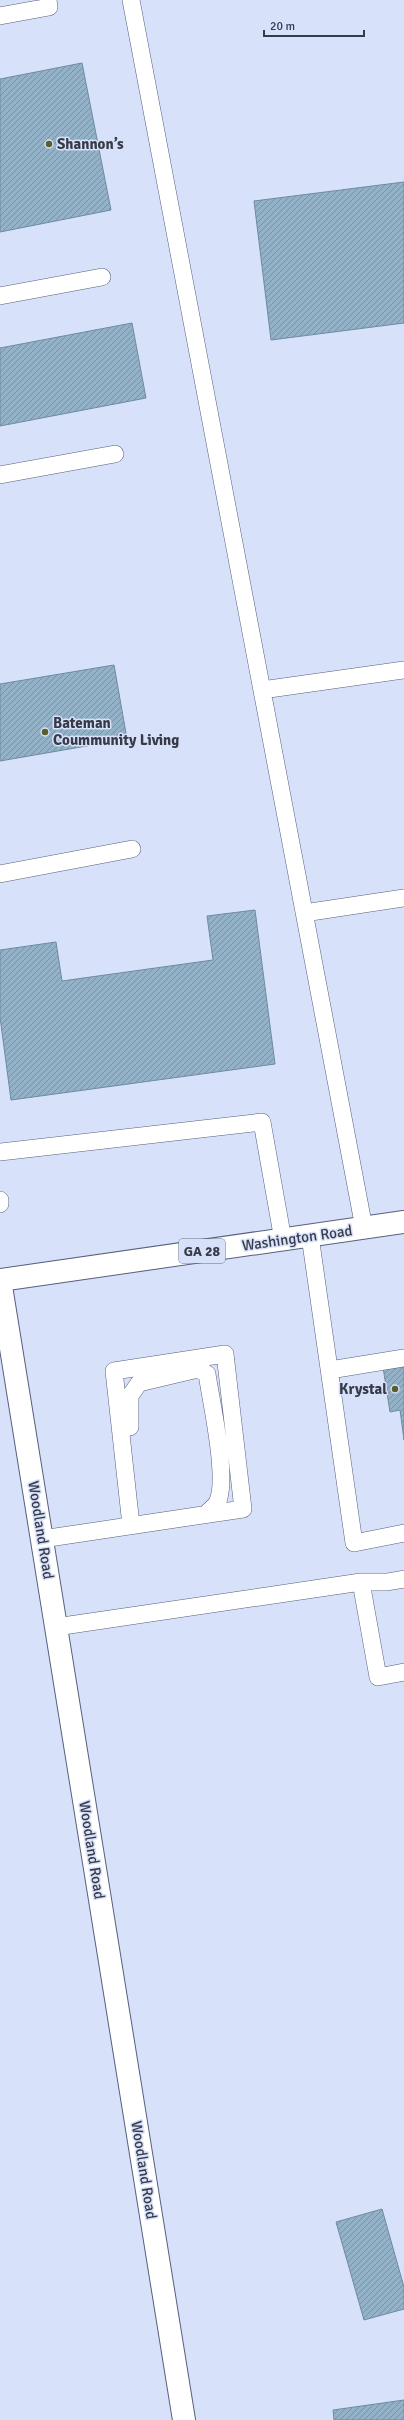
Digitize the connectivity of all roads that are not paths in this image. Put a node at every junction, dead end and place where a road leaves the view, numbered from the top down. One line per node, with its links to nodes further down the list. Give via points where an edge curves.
1 (48, 0): 3 (lane, via 49,7)
2 (131, 0): 9 (lane)
3 (0, 16)
4 (102, 277): 5 (lane)
5 (0, 296)
6 (115, 454): 7 (lane)
7 (0, 475)
8 (404, 670): 9 (lane)
9 (262, 690): 13 (lane)
10 (132, 849): 11 (lane)
11 (0, 874)
12 (404, 898): 13 (lane)
13 (304, 913): 18 (lane)
14 (0, 1152): 20 (lane, via 262,1122)
15 (0, 1200): 16 (lane)
16 (0, 1204)
17 (404, 1222): 18 (street, Washington Road / GA 28)
18 (364, 1228): 19 (street, Washington Road / GA 28)
19 (310, 1236): 20 (street, Washington Road / GA 28); 23 (lane)
20 (282, 1240): 21 (street, Washington Road / GA 28)
21 (0, 1280): 27 (street, Woodland Road)
22 (404, 1358): 23 (lane)
23 (330, 1370): 26 (lane, via 354,1543)
24 (206, 1514): 25 (lane); 25 (lane, via 217,1502 221,1487 218,1445 207,1374 198,1369 139,1382 130,1396 129,1421 140,1499); 25 (lane, via 243,1509 225,1354 114,1371)
25 (130, 1518): 27 (lane)
26 (404, 1532)
27 (42, 1539): 30 (street, Woodland Road)
28 (404, 1579): 29 (lane)
29 (361, 1582): 30 (lane); 31 (lane, via 378,1677)
30 (56, 1627): 32 (street, Woodland Road)
31 (404, 1672)
32 (184, 2420)

